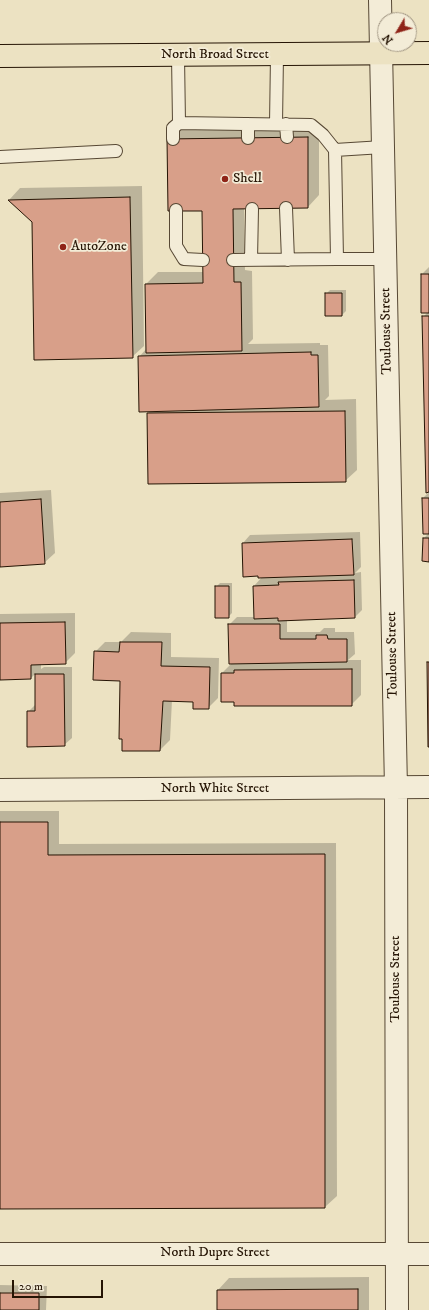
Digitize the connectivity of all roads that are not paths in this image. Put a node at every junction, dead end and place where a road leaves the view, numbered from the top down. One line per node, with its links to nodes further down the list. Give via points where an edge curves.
1 (380, 0): 3 (street, Toulouse Street)
2 (429, 53): 3 (main road, North Broad Street)
3 (381, 54): 4 (main road, North Broad Street); 13 (street, Toulouse Street)
4 (277, 55): 6 (main road, North Broad Street); 9 (lane)
5 (0, 56): 6 (main road, North Broad Street)
6 (178, 56): 7 (lane)
7 (179, 123): 8 (lane); 12 (lane, via 173,128)
8 (248, 124): 9 (lane); 11 (lane)
9 (281, 124): 10 (lane); 14 (lane, via 311,125)
10 (287, 137)
11 (248, 138)
12 (173, 139)
13 (383, 147): 14 (lane); 21 (street, Toulouse Street)
14 (335, 150): 20 (lane)
15 (116, 151): 16 (lane)
16 (0, 157)
17 (286, 208): 25 (lane)
18 (252, 209): 24 (lane)
19 (176, 210): 22 (lane, via 176,246 184,258)
20 (337, 259): 21 (lane); 25 (lane)
21 (385, 259): 27 (street, Toulouse Street)
22 (203, 260)
23 (233, 260): 24 (lane)
24 (251, 260): 25 (lane)
25 (288, 260)
26 (429, 787): 27 (street, North White Street)
27 (396, 788): 28 (street, North White Street); 29 (street, Toulouse Street)
28 (0, 790)
29 (396, 1253): 30 (street, North Dupre Street); 31 (street, North Dupre Street); 32 (street, Toulouse Street)
30 (0, 1254)
31 (429, 1254)
32 (396, 1310)

